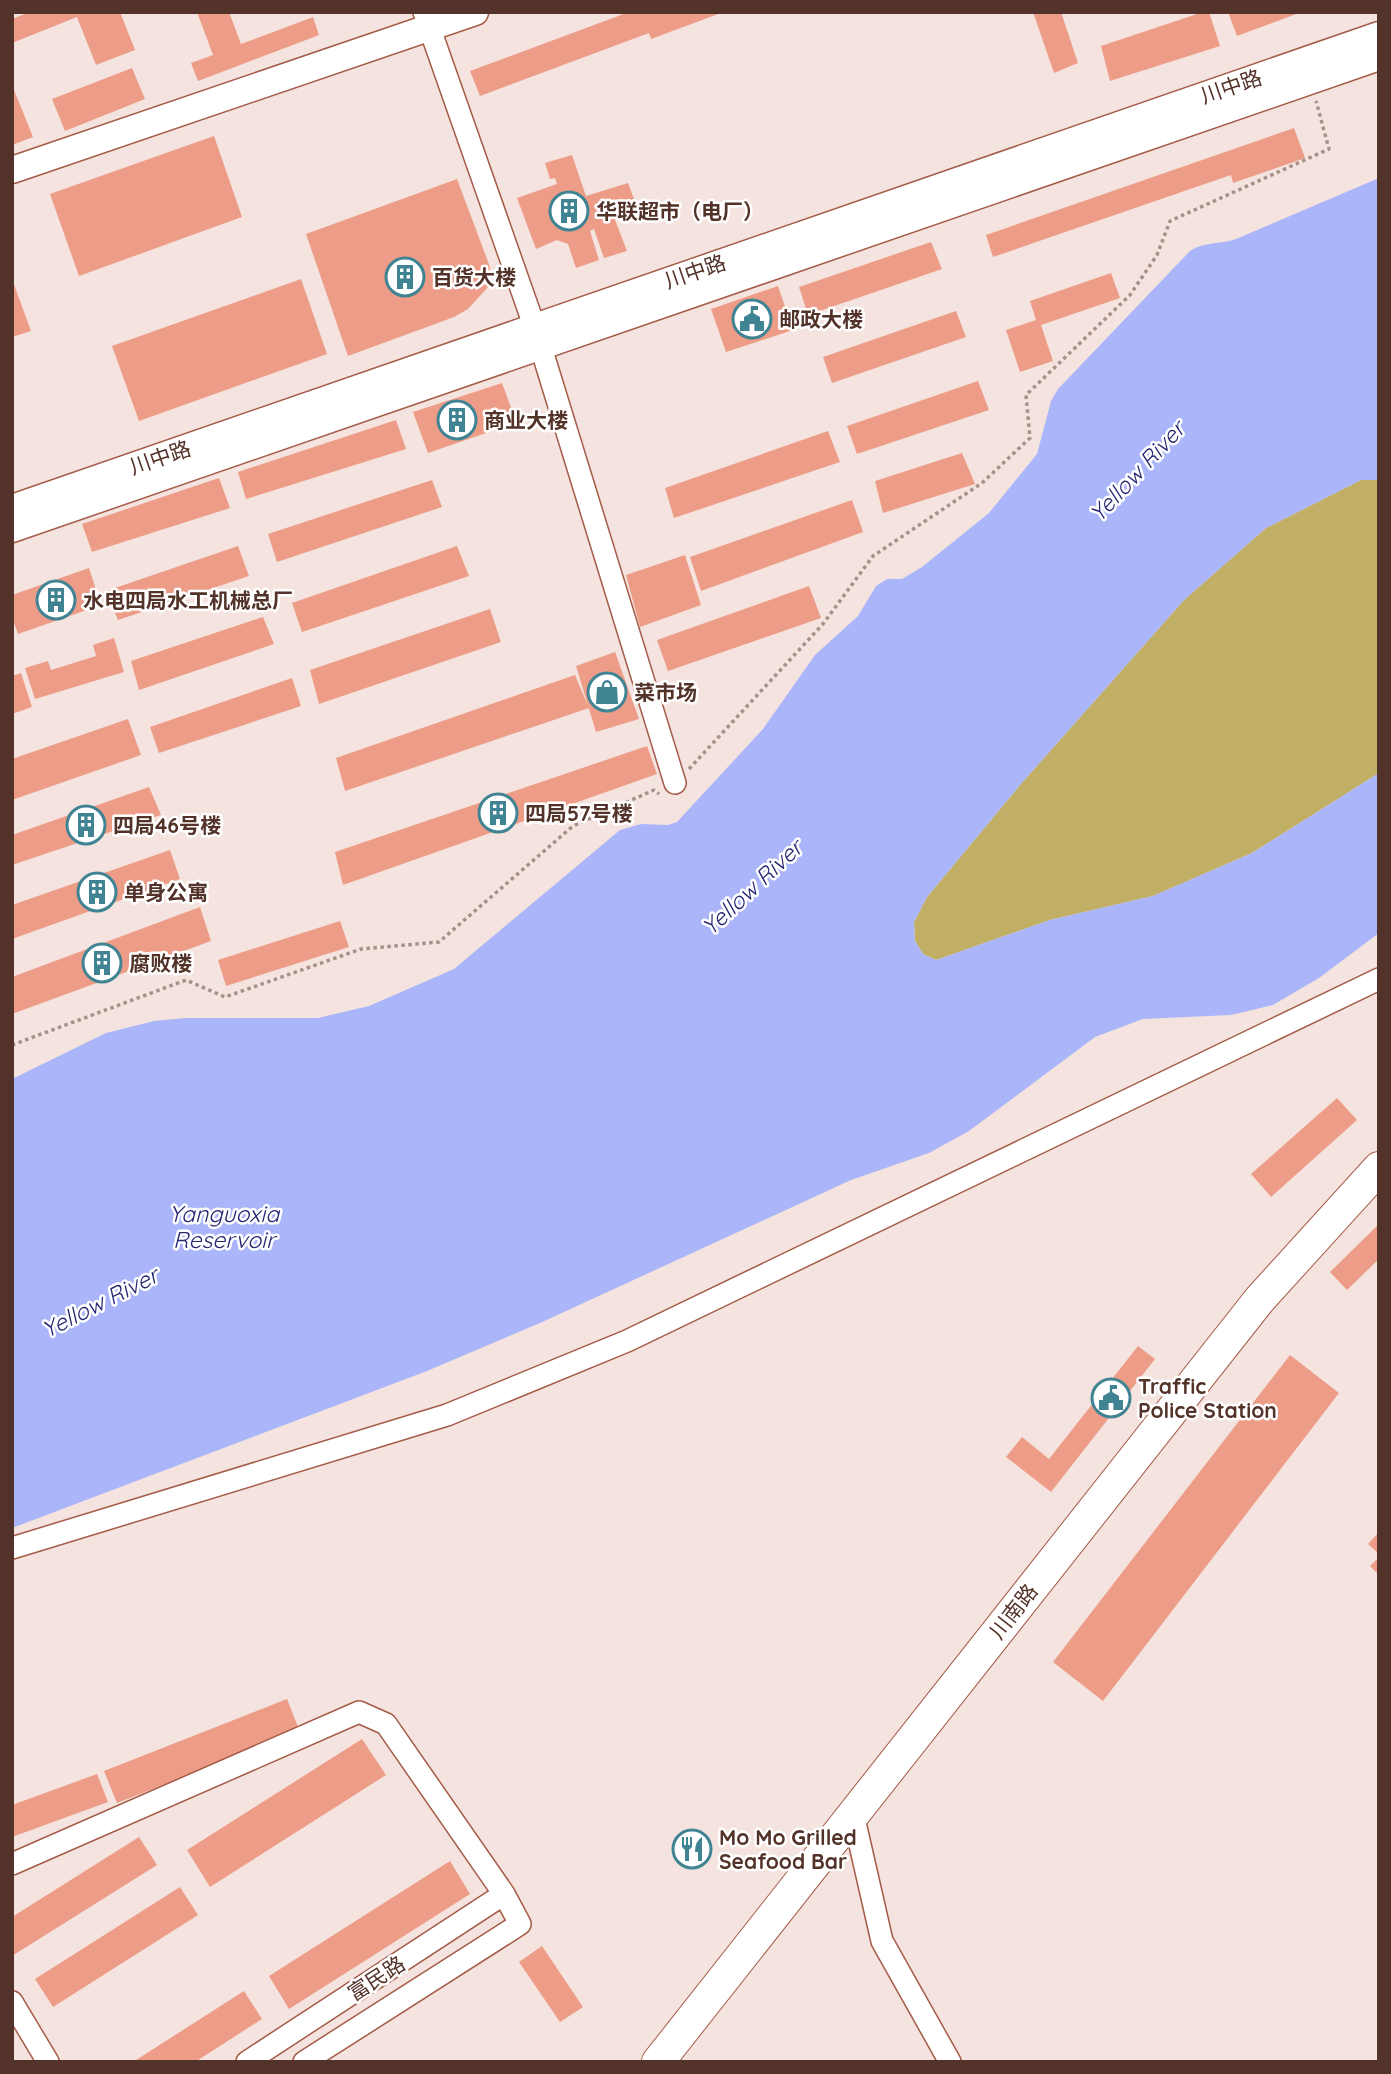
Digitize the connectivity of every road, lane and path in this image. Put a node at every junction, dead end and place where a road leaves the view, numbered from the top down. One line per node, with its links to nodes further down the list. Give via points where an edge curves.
1 (475, 12): 2 (street)
2 (427, 20): 6 (street); 7 (street)
3 (1379, 35): 7 (street, 川中路)
4 (1379, 57): 5 (street, 川中路)
5 (1310, 80): 7 (street, 川中路); 10 (path, via 1329,149 1170,221 1157,255 1130,295 1026,395 1030,438 982,483 873,556 823,624)
6 (12, 170)
7 (538, 337): 8 (street, 川中路); 9 (street, 川中路); 10 (street)
8 (12, 508)
9 (12, 529)
10 (676, 783): 12 (path, via 663,796 654,790 573,826 439,942 361,949 225,997 186,980)
11 (1379, 979): 14 (street, via 614,1346 447,1415)
12 (12, 1045)
13 (1379, 1168): 15 (main road, 川南路, via 1260,1299)
14 (12, 1548)
15 (853, 1814): 22 (main road, 川南路); 23 (street, via 882,1941)
16 (12, 1864): 17 (street, via 359,1712 386,1724)
17 (504, 1894): 20 (street, 富民路); 21 (street, 富民路, via 520,1924)
18 (12, 2002): 19 (street)
19 (48, 2062)
20 (247, 2062)
21 (304, 2062)
22 (658, 2062)
23 (950, 2062)

